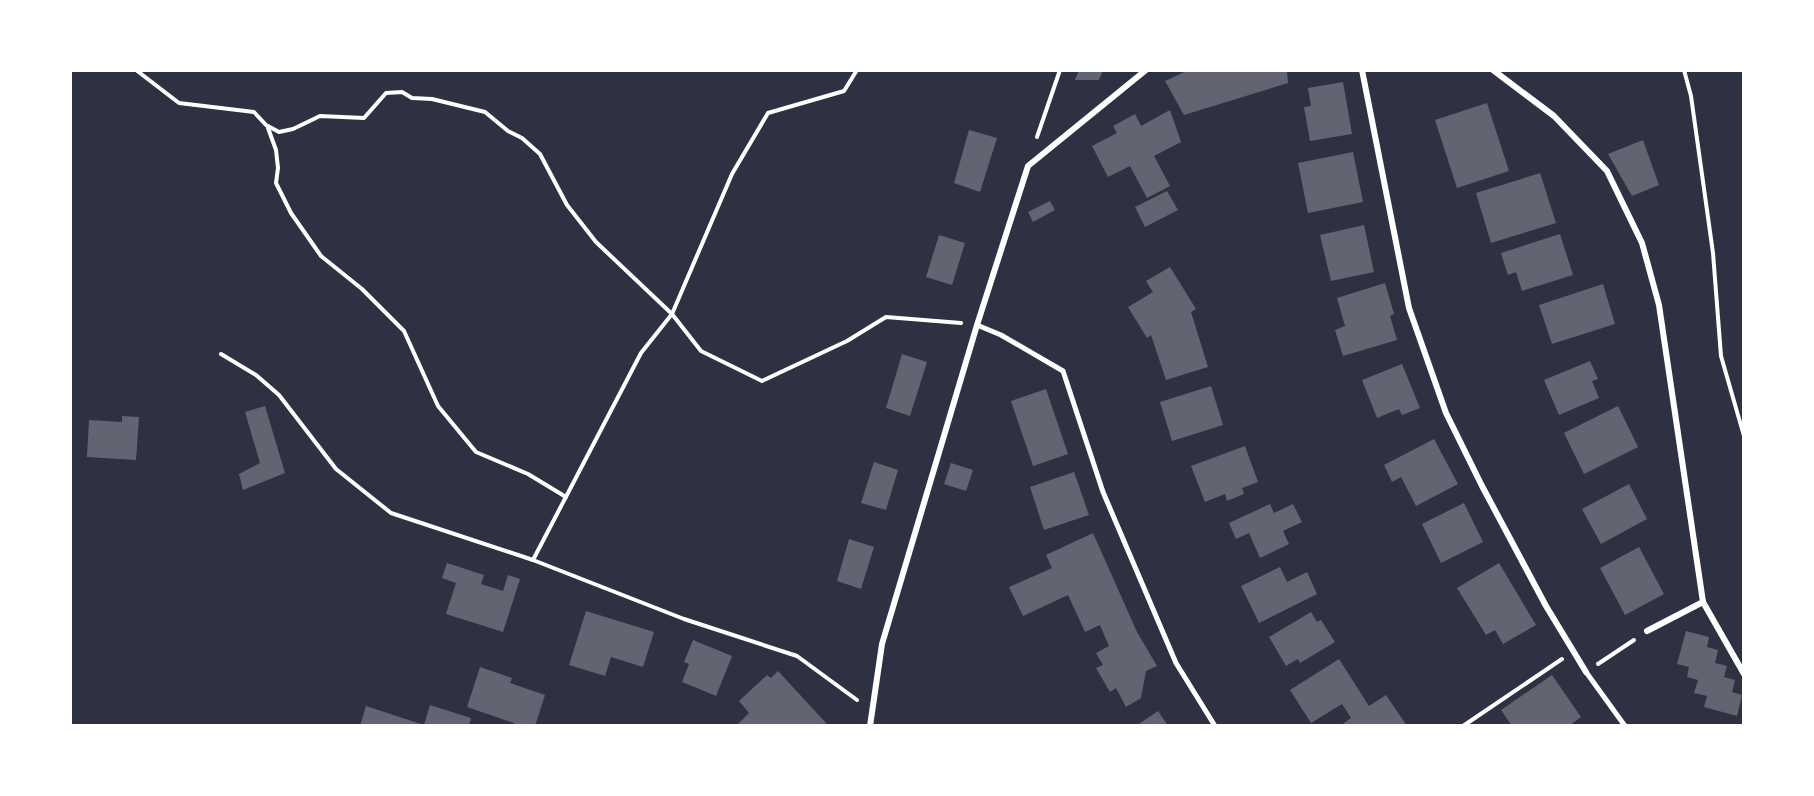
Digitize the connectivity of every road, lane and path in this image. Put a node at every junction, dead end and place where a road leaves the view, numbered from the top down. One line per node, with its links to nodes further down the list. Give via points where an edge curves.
1 (136, 70): 8 (path, via 179,103 254,112)
2 (857, 70): 10 (path, via 844,91 768,113 732,174)
3 (1059, 70): 9 (path)
4 (1146, 70): 9 (street)
5 (1362, 70): 18 (street, via 1409,308 1446,413 1546,606)
6 (1493, 70): 16 (street, via 1554,116 1607,171 1642,243 1659,305)
7 (1684, 70): 13 (path, via 1713,253 1721,356)
8 (266, 125): 10 (path, via 279,132 320,116 364,118 386,93 402,92 412,98 485,112 540,154 567,205 596,242); 14 (path, via 276,150 280,196 321,256 362,289 404,331 438,406 476,452 528,474)
9 (1028, 166): 11 (street)
10 (672, 314): 11 (path, via 701,351 762,381 848,341 886,317); 14 (path, via 641,353)
11 (978, 325): 21 (street, via 882,644); 23 (street, via 1063,371 1103,492 1176,663)
12 (221, 354): 15 (path, via 256,375 279,395 336,468 391,513)
13 (1743, 436)
14 (566, 497): 15 (path)
15 (533, 560): 21 (path, via 684,619 797,656)
16 (1703, 602): 17 (street); 20 (street)
17 (1647, 632): 19 (path)
18 (1574, 651): 19 (street); 24 (path)
19 (1586, 672): 25 (street)
20 (1743, 674)
21 (872, 711): 22 (street)
22 (870, 726)
23 (1215, 726)
24 (1463, 726)
25 (1625, 726)

